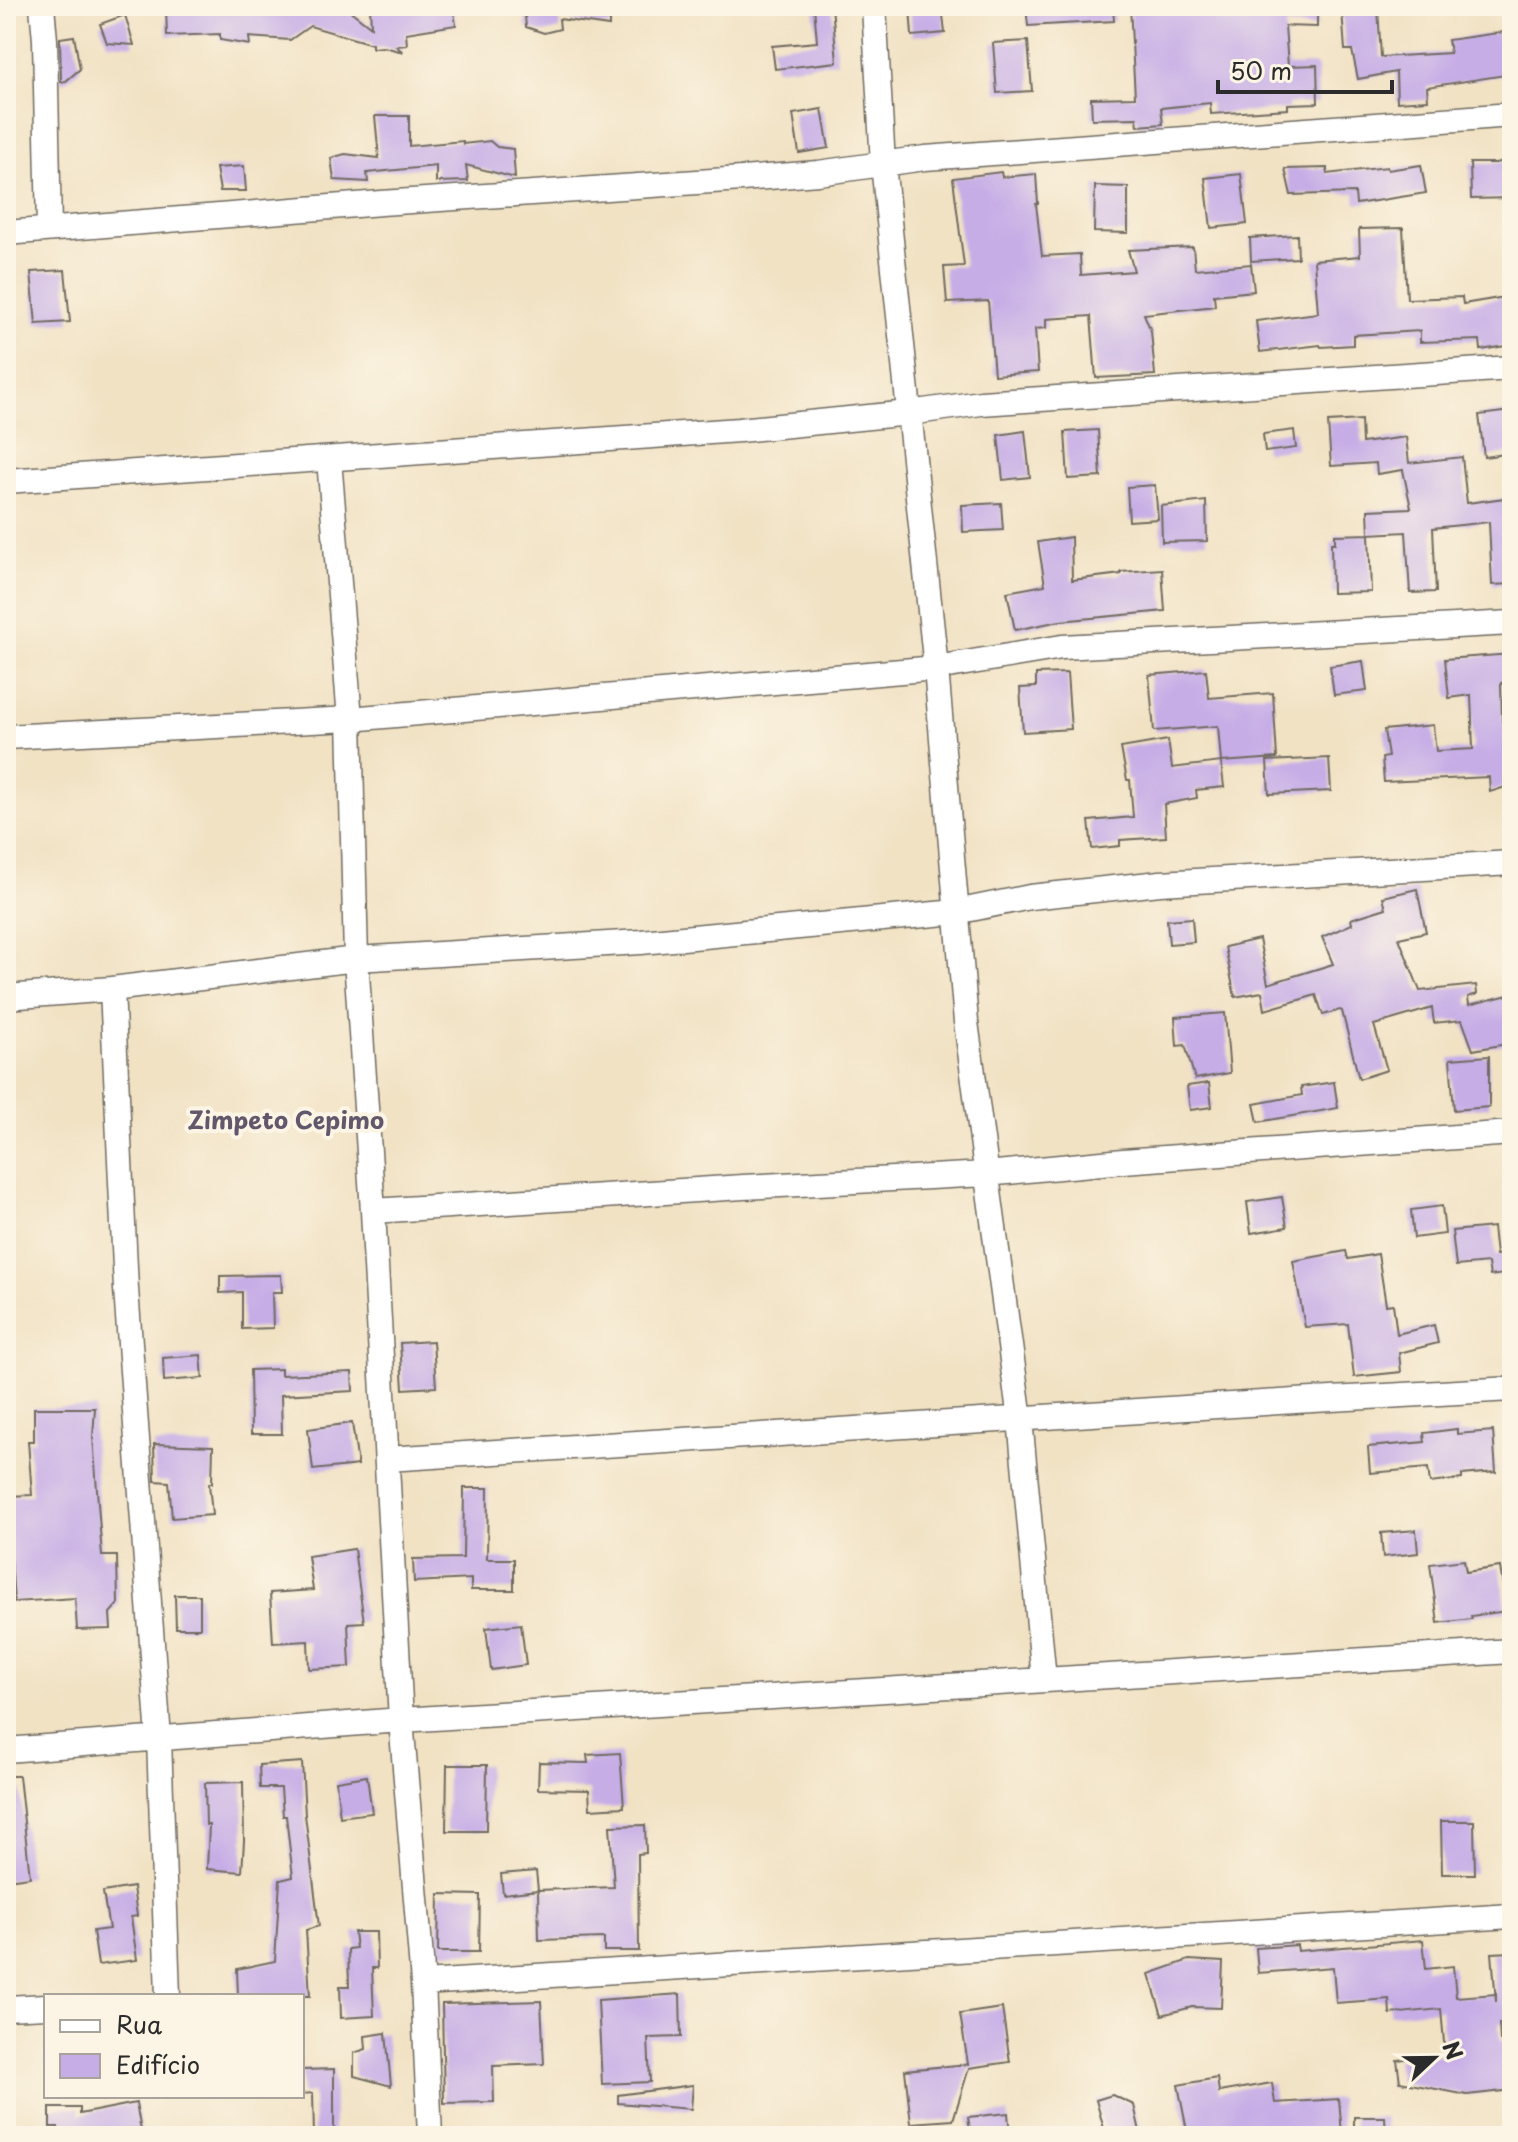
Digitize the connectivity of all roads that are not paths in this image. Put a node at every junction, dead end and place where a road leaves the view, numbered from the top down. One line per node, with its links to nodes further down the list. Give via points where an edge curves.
1 (42, 6): 5 (street)
2 (874, 6): 4 (street)
3 (1512, 115): 4 (street)
4 (883, 164): 5 (street); 8 (street)
5 (49, 229): 6 (street)
6 (6, 233)
7 (1512, 368): 8 (street, via 981,403)
8 (909, 413): 9 (street); 12 (street)
9 (329, 459): 10 (street); 13 (street)
10 (6, 481)
11 (1512, 623): 12 (street, via 1062,647)
12 (936, 668): 13 (street); 16 (street)
13 (350, 719): 14 (street); 17 (street)
14 (6, 737)
15 (1512, 863): 16 (street, via 1160,883 1030,897)
16 (956, 912): 17 (street, via 641,942); 21 (street)
17 (356, 959): 18 (street); 22 (street)
18 (112, 989): 19 (street); 29 (street, via 126,1289)
19 (6, 997)
20 (1512, 1133): 21 (street)
21 (986, 1174): 22 (street); 24 (street)
22 (373, 1211): 25 (street)
23 (1512, 1389): 24 (street)
24 (1020, 1419): 25 (street); 27 (street)
25 (387, 1459): 28 (street)
26 (1512, 1651): 27 (street)
27 (1044, 1680): 28 (street)
28 (401, 1720): 29 (street); 32 (street)
29 (159, 1739): 30 (street); 33 (street)
30 (6, 1750)
31 (1512, 1916): 32 (street)
32 (423, 1983): 36 (street)
33 (168, 1994)
34 (44, 2006): 35 (street)
35 (6, 2008)
36 (430, 2136)

